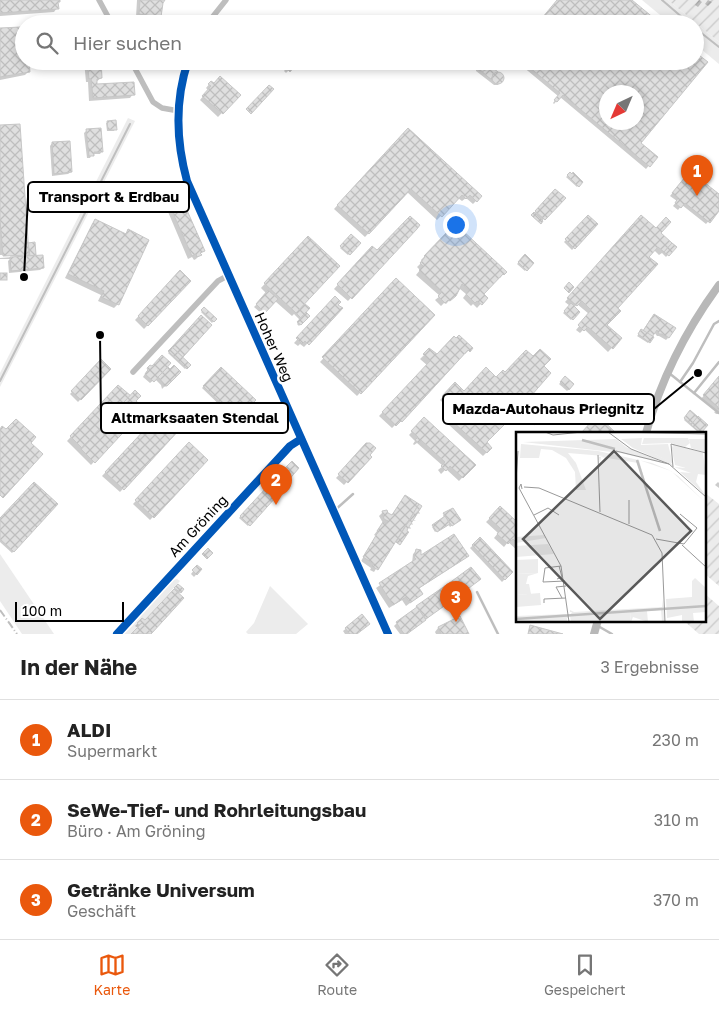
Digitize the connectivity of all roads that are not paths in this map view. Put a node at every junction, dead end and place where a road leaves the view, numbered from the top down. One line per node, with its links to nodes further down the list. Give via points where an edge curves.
1 (100, 0): 3 (street)
2 (226, 0): 4 (street)
3 (108, 15)
4 (214, 15)
5 (136, 70): 7 (street, via 153,102 162,108)
6 (186, 70): 7 (street, Hoher Weg)
7 (179, 111): 8 (street, Hoher Weg, via 180,154 187,181)
8 (229, 275): 14 (street, via 218,281); 20 (street, Hoher Weg)
9 (719, 285): 10 (main road)
10 (712, 294): 11 (lane); 15 (main road)
11 (719, 300)
12 (719, 321): 16 (lane, via 714,324)
13 (719, 362): 17 (lane)
14 (133, 372)
15 (668, 372): 16 (lane); 19 (main road)
16 (680, 382): 17 (lane)
17 (694, 394): 18 (lane)
18 (719, 413)
19 (646, 432)
20 (301, 439): 22 (street, Hoher Weg); 25 (street, Am Gröning, via 290,446)
21 (353, 494): 22 (lane)
22 (333, 512): 26 (street, Hoher Weg)
23 (477, 592): 27 (lane)
24 (597, 623): 28 (main road); 29 (lane)
25 (117, 634)
26 (388, 634)
27 (498, 634)
28 (594, 634)
29 (612, 634)

